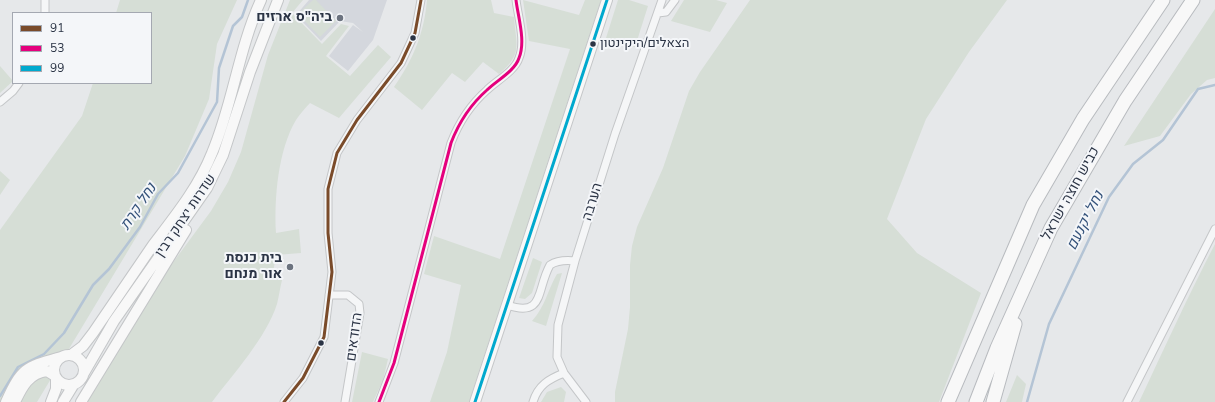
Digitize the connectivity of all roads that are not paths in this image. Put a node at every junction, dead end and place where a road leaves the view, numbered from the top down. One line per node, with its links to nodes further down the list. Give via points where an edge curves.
1 (45, 0): 11 (street)
2 (261, 0): 21 (main road, שדרות יצחק רבין, via 243,47 219,136 197,184 93,334 83,346)
3 (278, 0): 15 (main road, שדרות יצחק רבין, via 250,72 223,155)
4 (421, 0): 19 (street, via 415,33 401,64 345,137 331,172 328,189 328,233 332,272)
5 (516, 0): 34 (street, via 522,45 519,58 514,66 467,111 457,127 394,363)
6 (607, 0): 20 (main road)
7 (662, 0): 12 (street, הערבה)
8 (675, 0): 12 (street, via 666,12)
9 (1163, 0): 26 (highway, כביש חוצה ישראל, via 1083,119 1033,205)
10 (1193, 0): 18 (highway, כביש חוצה ישראל, via 1125,100 1081,174 1051,228)
11 (45, 12)
12 (658, 13): 17 (street, הערבה, via 615,134)
13 (18, 84): 14 (street)
14 (0, 102)
15 (207, 188): 23 (main road, שדרות יצחק רבין, via 114,321); 31 (main road, via 166,263)
16 (1215, 229): 40 (street)
17 (575, 261): 20 (street, via 563,260 550,265 532,307 524,309); 22 (street, הערבה, via 564,298 556,342 557,357)
18 (1024, 287): 38 (highway, כביש חוצה ישראל); 39 (highway)
19 (329, 295): 32 (street, via 324,337 303,378); 33 (street, הדודאים, via 348,295 359,304 360,313)
20 (506, 305): 35 (main road)
21 (66, 356): 23 (main road, via 80,360); 24 (main road, via 55,364); 27 (main road, via 39,362 29,368 19,377)
22 (564, 373): 36 (street, via 542,385); 37 (street, הערבה)
23 (84, 374): 25 (main road)
24 (55, 377): 25 (main road, via 64,385); 28 (main road, via 47,371 34,375 24,384); 29 (main road, via 56,389)
25 (74, 384): 30 (main road)
26 (949, 400)
27 (6, 402)
28 (15, 402)
29 (51, 402)
30 (63, 402)
31 (81, 402)
32 (284, 402)
33 (345, 402)
34 (379, 402)
35 (475, 402)
36 (533, 402)
37 (586, 402)
38 (976, 402)
39 (993, 402)
40 (1127, 402)

